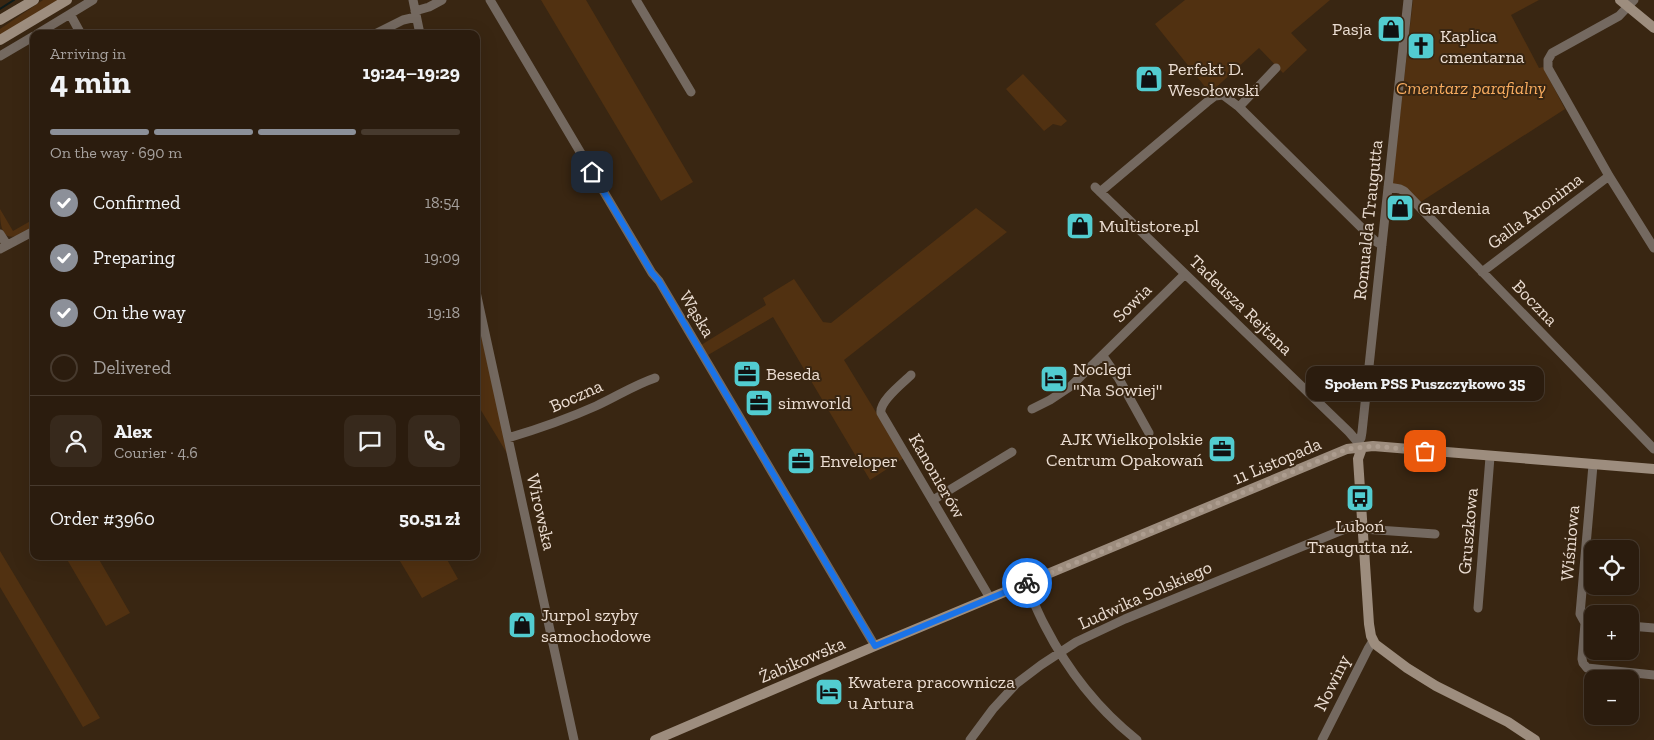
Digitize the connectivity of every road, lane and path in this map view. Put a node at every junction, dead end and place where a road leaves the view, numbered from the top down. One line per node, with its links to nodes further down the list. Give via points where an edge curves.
1 (34, 0): 13 (street)
2 (67, 0): 20 (street)
3 (93, 0): 11 (street)
4 (413, 0): 12 (street)
5 (442, 0): 12 (street)
6 (490, 0): 57 (street, Wąska)
7 (636, 0): 23 (street)
8 (1408, 0): 26 (street, Romualda Traugutta)
9 (1620, 0): 10 (street)
10 (1629, 7): 14 (street); 25 (street, via 1619,16 1556,50 1548,64)
11 (70, 14): 15 (street); 16 (street)
12 (416, 14): 17 (street); 18 (street)
13 (0, 20)
14 (1654, 28)
15 (44, 30)
16 (79, 30)
17 (383, 30)
18 (419, 30)
19 (30, 38): 21 (street)
20 (0, 40)
21 (0, 56)
22 (1276, 68): 24 (street)
23 (692, 92)
24 (1239, 107): 29 (street, via 1374,242); 33 (street, Tadeusza Rejtana, via 1223,95 1216,96 1098,190)
25 (1608, 176): 31 (street); 32 (street, Galla Anonima)
26 (1388, 187): 29 (street, Romualda Traugutta); 32 (street, Boczna, via 1402,190)
27 (30, 233): 30 (street)
28 (0, 234): 30 (street)
29 (1382, 245): 41 (street, Romualda Traugutta)
30 (3, 247)
31 (1654, 248)
32 (1482, 272): 42 (street, Boczna)
33 (1185, 274): 35 (street, Sowia); 41 (street, Tadeusza Rejtana)
34 (480, 310): 40 (street, Wirowska)
35 (1103, 356): 38 (street, Sowia, via 1064,391); 39 (street)
36 (911, 375): 47 (street, Kanonierów, via 881,409)
37 (655, 378): 40 (street, Boczna, via 558,422)
38 (1032, 409)
39 (1149, 433)
40 (508, 438): 61 (street, Wirowska)
41 (1360, 445): 44 (street, 11 Listopada); 48 (street, Romualda Traugutta, via 1358,459); 50 (street, 11 Listopada)
42 (1654, 449)
43 (1012, 452): 47 (street)
44 (1490, 456): 45 (street, 11 Listopada); 52 (street, Gruszkowa)
45 (1593, 465): 46 (street, 11 Listopada); 53 (street, Wiśniowa, via 1580,612)
46 (1654, 470)
47 (932, 500): 51 (street, Kanonierów)
48 (1363, 526): 49 (street); 56 (street, Romualda Traugutta, via 1369,624); 59 (street, Ludwika Solskiego, via 1358,523 1120,621)
49 (1435, 534)
50 (1026, 584): 51 (street, 11 Listopada); 59 (street, via 1045,628)
51 (990, 598): 57 (street, Żabikowska)
52 (1478, 608)
53 (1584, 620)
54 (1639, 627): 55 (street)
55 (1654, 628)
56 (1373, 641): 65 (street, Nowiny); 66 (street, via 1385,653 1430,683 1508,722)
57 (875, 646): 62 (street, Żabikowska)
58 (1584, 649): 60 (street, Wiśniowa, via 1582,663 1587,668)
59 (1060, 652): 63 (street, Ludwika Solskiego, via 1006,694); 64 (street, via 1098,704)
60 (1654, 675)
61 (574, 740)
62 (655, 740)
63 (970, 740)
64 (1137, 740)
65 (1322, 740)
66 (1535, 740)

